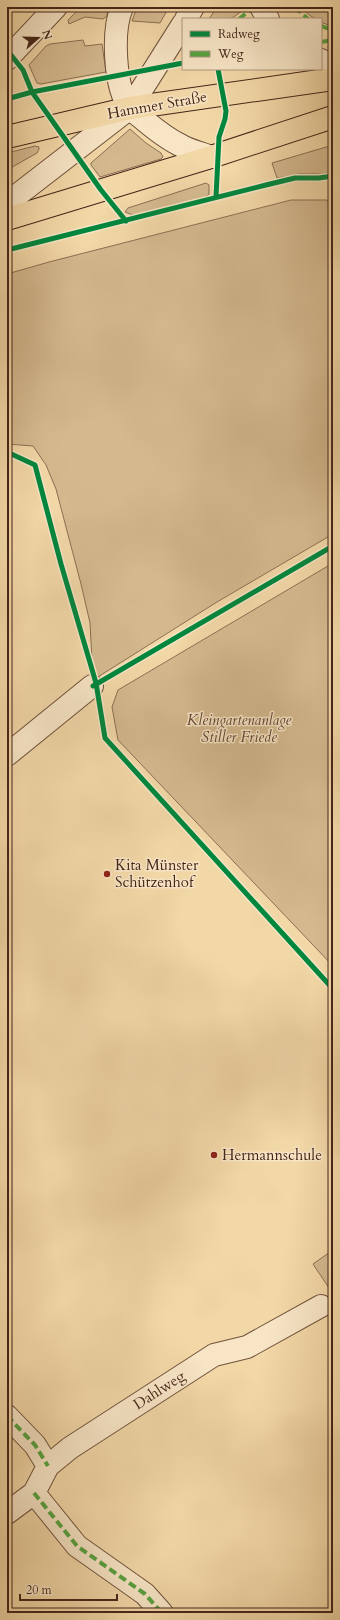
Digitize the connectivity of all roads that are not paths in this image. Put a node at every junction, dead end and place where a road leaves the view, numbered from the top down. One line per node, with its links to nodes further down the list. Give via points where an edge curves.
1 (56, 7): 8 (street)
2 (122, 7): 12 (street, via 116,32 116,54 120,81)
3 (193, 7): 5 (street)
4 (261, 7): 6 (street)
5 (187, 18)
6 (267, 18)
7 (182, 26): 12 (street)
8 (7, 59)
9 (322, 60): 10 (street)
10 (333, 66)
11 (333, 78): 12 (main road, Hammer Straße)
12 (130, 108): 14 (main road, Hammer Straße); 15 (street, via 177,143); 16 (street)
13 (333, 117): 15 (main road)
14 (7, 137)
15 (211, 157): 17 (main road)
16 (7, 203)
17 (7, 219)
18 (92, 686): 19 (street)
19 (7, 755)
20 (321, 1306): 22 (street, Dahlweg, via 247,1347 214,1355 70,1448)
21 (7, 1416): 22 (street, via 35,1445)
22 (48, 1466): 23 (street, Dahlweg)
23 (34, 1493): 24 (street, Dahlweg); 25 (street, via 77,1546 145,1594)
24 (7, 1513)
25 (162, 1613)

